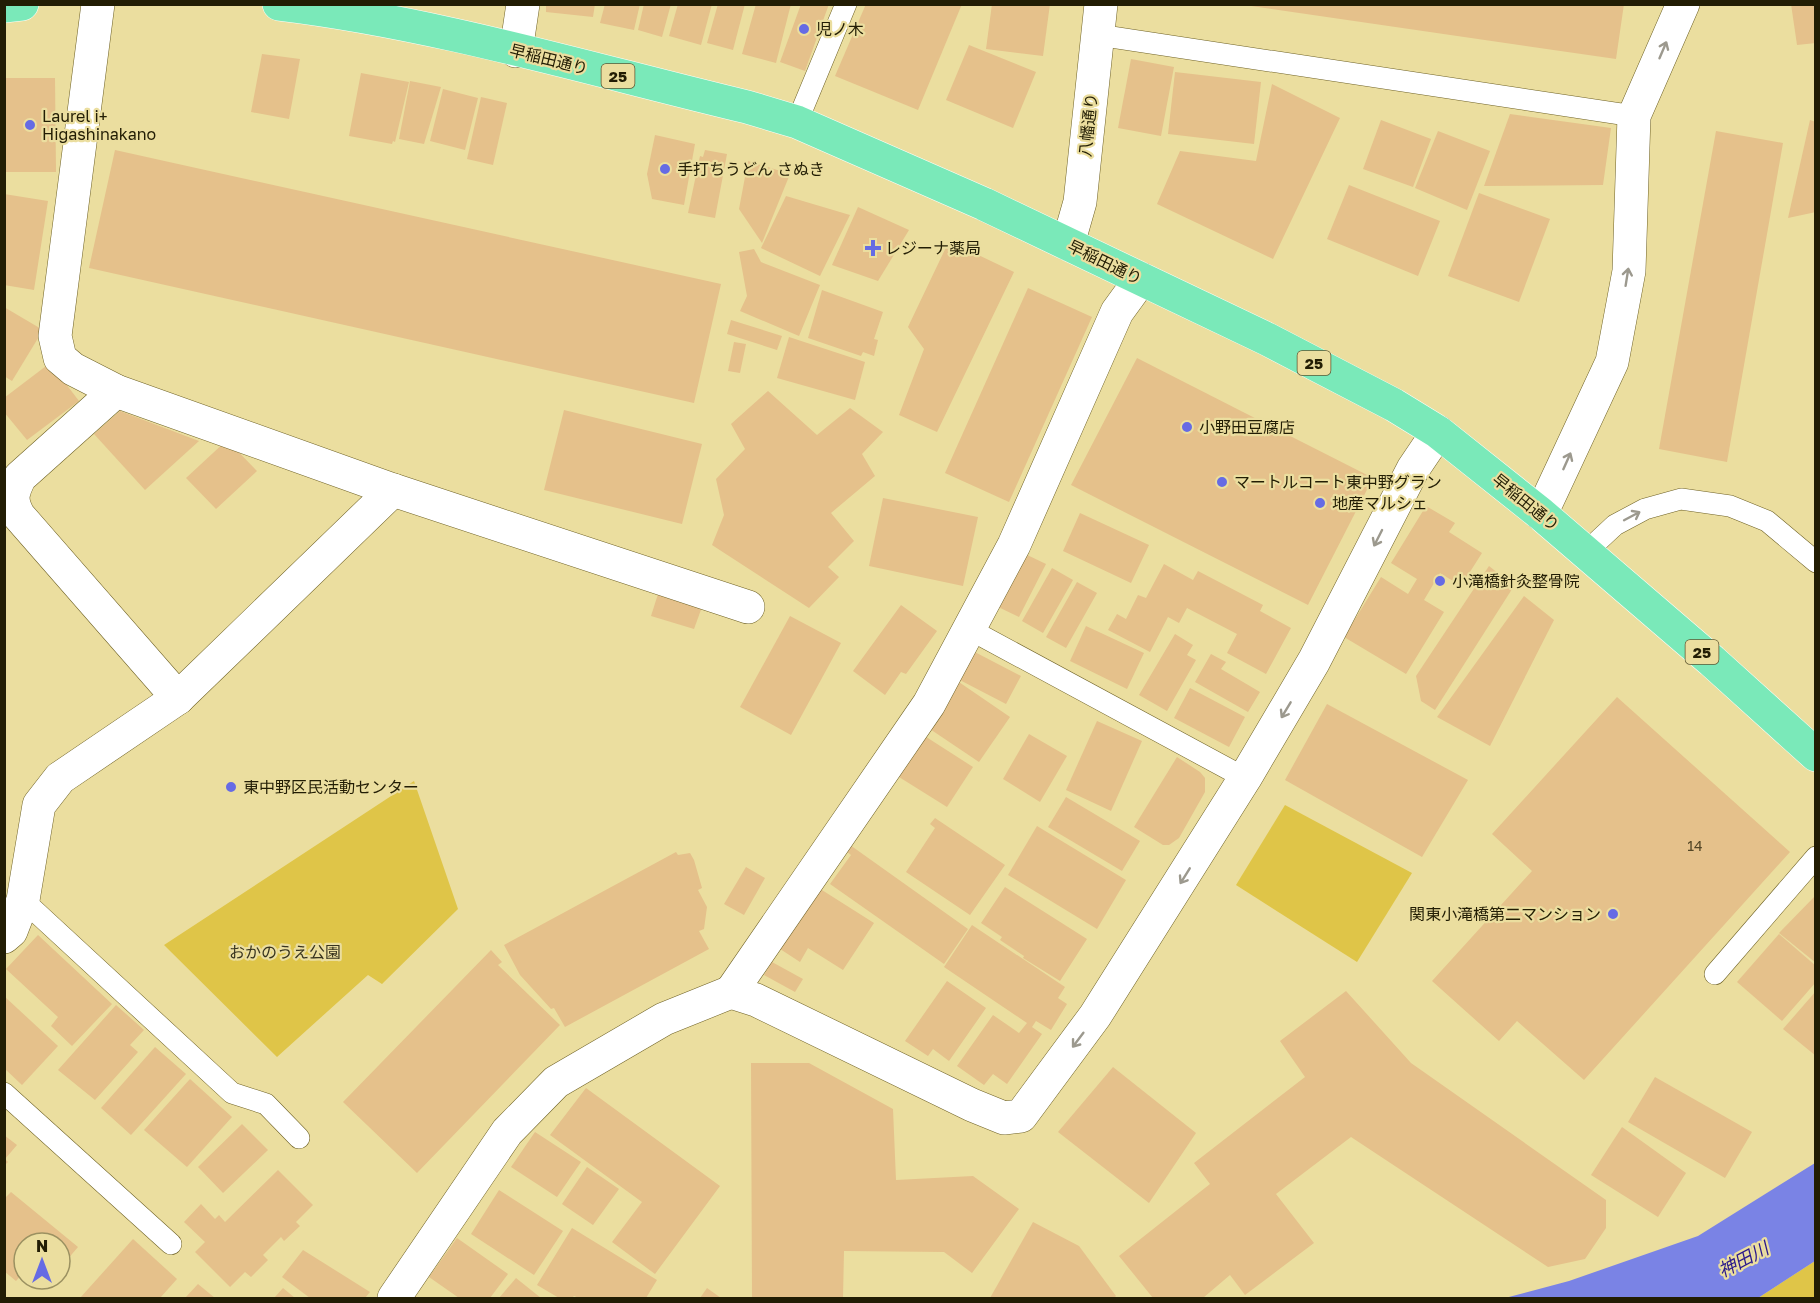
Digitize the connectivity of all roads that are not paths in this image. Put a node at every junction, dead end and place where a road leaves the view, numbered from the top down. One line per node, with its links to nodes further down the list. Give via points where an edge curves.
1 (22, 4): 7 (main road)
2 (98, 4): 14 (street, via 55,336 60,358)
3 (279, 4): 9 (main road, 早稲田通り / 25, via 396,23)
4 (523, 4): 9 (street)
5 (846, 4): 11 (lane)
6 (1683, 4): 10 (street, one-way to 6)
7 (4, 6)
8 (1099, 20): 10 (lane); 12 (street, 八幡通り, via 1080,202)
9 (516, 51): 11 (main road, 早稲田通り / 25)
10 (1634, 116): 17 (street, one-way to 10, via 1612,362 1629,271)
11 (797, 122): 12 (main road, 早稲田通り / 25)
12 (1068, 244): 13 (main road, 早稲田通り / 25)
13 (1141, 279): 15 (main road, 早稲田通り / 25, via 1346,379); 21 (street, via 1118,312 1014,545)
14 (116, 391): 16 (street); 22 (street, via 20,477 11,503)
15 (1438, 432): 17 (main road, 早稲田通り / 25); 24 (street, one-way to 24, via 1413,469 1314,661)
16 (393, 490): 20 (street); 22 (street)
17 (1541, 514): 18 (main road, 早稲田通り / 25)
18 (1586, 552): 19 (lane, one-way to 19, via 1615,525 1645,509 1681,499 1730,506 1767,521); 23 (main road, 早稲田通り / 25)
19 (1815, 562)
20 (748, 607)
21 (969, 629): 24 (lane); 29 (street, via 929,704)
22 (178, 698): 26 (street, via 60,778 39,806)
23 (1815, 755)
24 (1245, 778): 29 (street, one-way to 29, via 1095,1017 1021,1116 1004,1118 972,1105 756,1000)
25 (1815, 857): 28 (lane)
26 (22, 900): 27 (street, via 11,931); 31 (lane, via 232,1093 266,1104)
27 (4, 937)
28 (1715, 974)
29 (731, 992): 33 (street, via 664,1019 556,1082 507,1132)
30 (4, 1093): 32 (lane)
31 (299, 1138)
32 (171, 1244)
33 (394, 1299)

